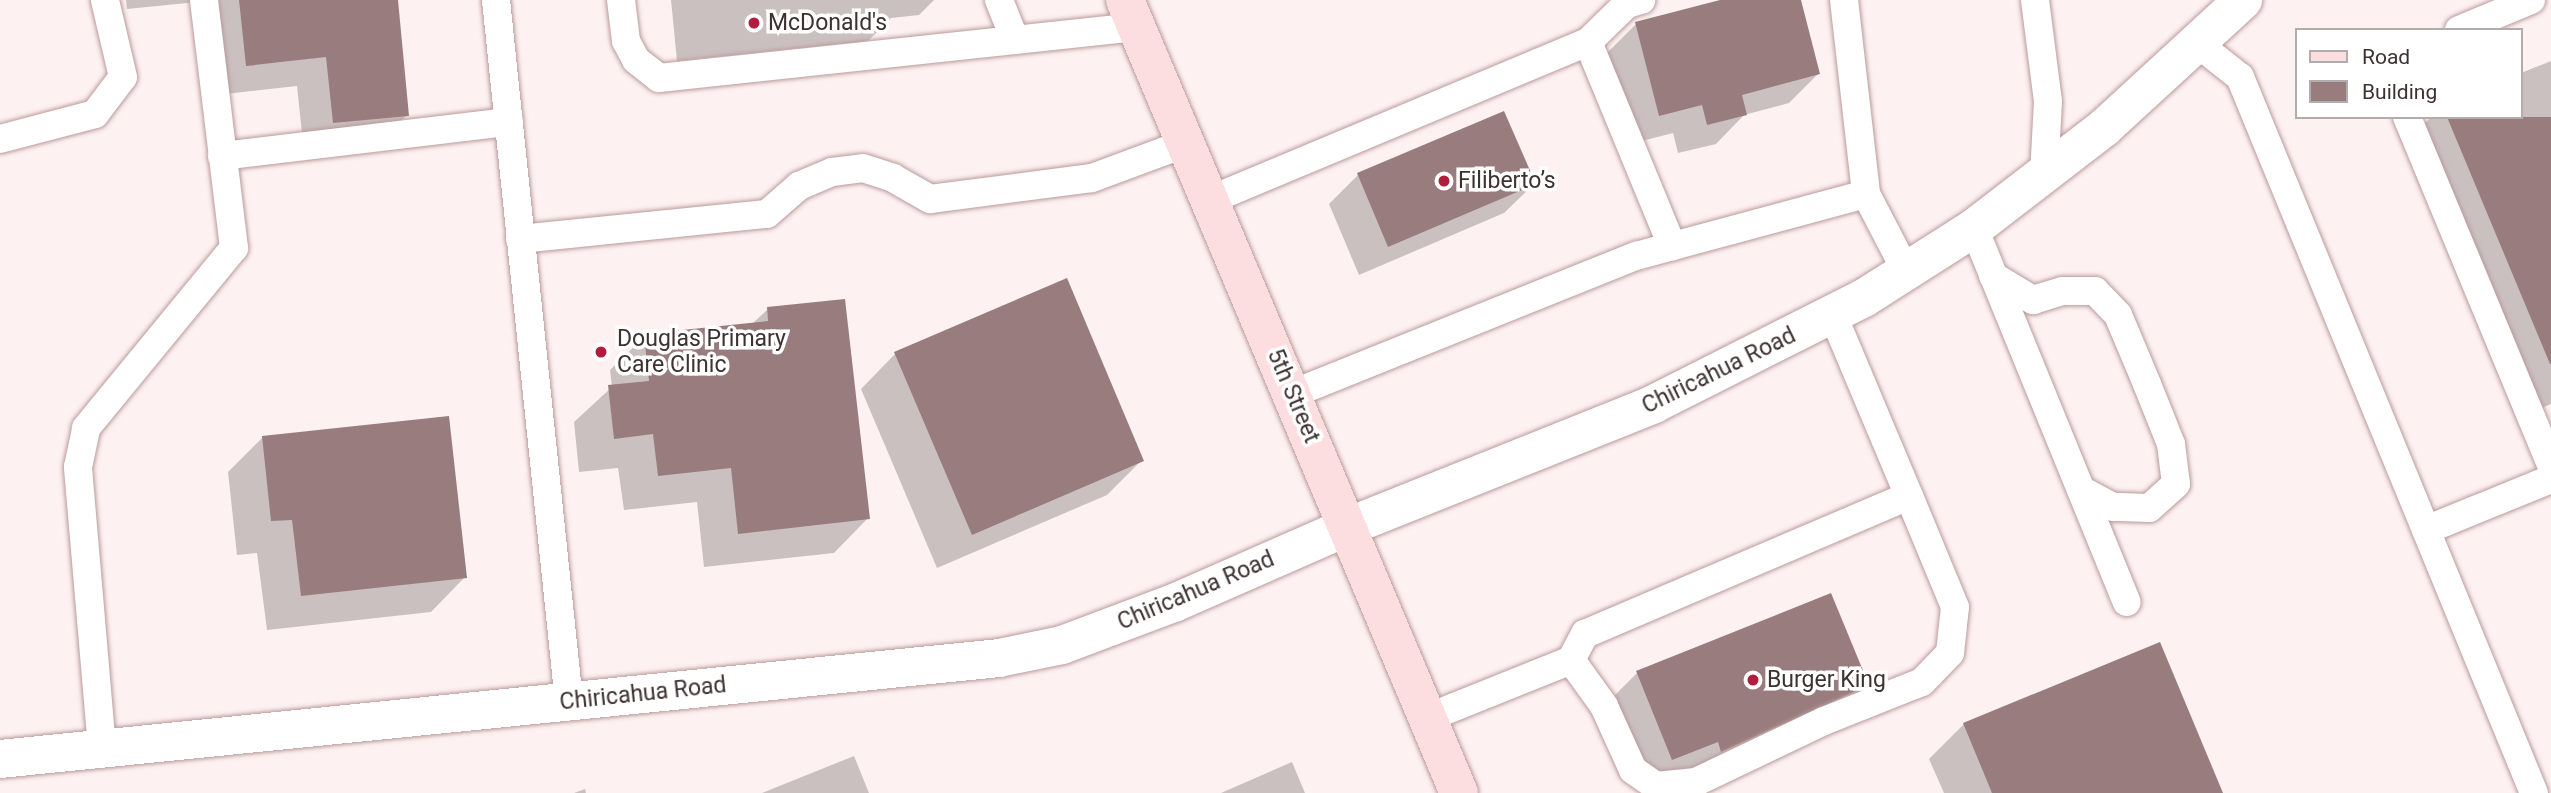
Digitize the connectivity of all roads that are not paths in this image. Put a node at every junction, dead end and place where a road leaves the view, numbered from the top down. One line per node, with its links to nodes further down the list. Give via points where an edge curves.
1 (105, 0): 18 (lane, via 123,77 95,114)
2 (204, 0): 20 (lane)
3 (496, 0): 17 (lane)
4 (621, 0): 13 (lane, via 626,41 636,60 659,78)
5 (999, 0): 13 (lane)
6 (1641, 0): 14 (lane, via 1627,4)
7 (1844, 0): 22 (lane)
8 (2035, 0): 21 (lane, via 2048,102)
9 (2243, 0): 15 (street, Chiricahua Road)
10 (2531, 0): 12 (lane)
11 (1131, 8): 13 (lane); 19 (street, 5th Street)
12 (2464, 28)
13 (1015, 40)
14 (1588, 42): 23 (lane); 26 (lane)
15 (2198, 44): 21 (street, Chiricahua Road); 36 (lane, via 2241,78)
16 (2408, 119): 31 (lane)
17 (509, 122): 20 (lane); 25 (lane)
18 (0, 139)
19 (1186, 143): 23 (street, 5th Street); 25 (lane, via 1092,178 930,199 893,178 863,169 832,172 799,186 766,214)
20 (222, 156): 41 (lane, via 234,248 86,428 78,467)
21 (2044, 175): 24 (street, Chiricahua Road)
22 (1866, 194): 26 (lane); 27 (lane)
23 (1210, 200): 30 (street, 5th Street)
24 (1974, 228): 27 (street, Chiricahua Road); 28 (lane)
25 (520, 239): 39 (lane)
26 (1672, 246): 30 (lane, via 1636,256)
27 (1906, 271): 29 (street, Chiricahua Road)
28 (1993, 276): 33 (lane); 33 (lane, via 2034,300 2063,291 2095,291 2118,316 2147,384 2171,444 2176,484 2150,508 2113,507)
29 (1833, 315): 34 (lane); 35 (street, Chiricahua Road, via 1654,404)
30 (1292, 394): 35 (street, 5th Street)
31 (2551, 465)
32 (2551, 479): 36 (lane)
33 (2081, 490): 37 (lane)
34 (1909, 496): 38 (lane, via 1585,634); 38 (lane, via 1955,607 1950,653 1922,682 1696,782 1656,786 1633,770 1604,706)
35 (1347, 527): 39 (street, Chiricahua Road, via 1174,603 1062,645 999,658); 40 (street, 5th Street)
36 (2426, 530): 44 (lane)
37 (2127, 602)
38 (1571, 660): 40 (lane)
39 (569, 702): 41 (street, Chiricahua Road)
40 (1427, 718): 43 (street, 5th Street)
41 (102, 748): 42 (street, Chiricahua Road)
42 (0, 759)
43 (1459, 793)
44 (2534, 793)

